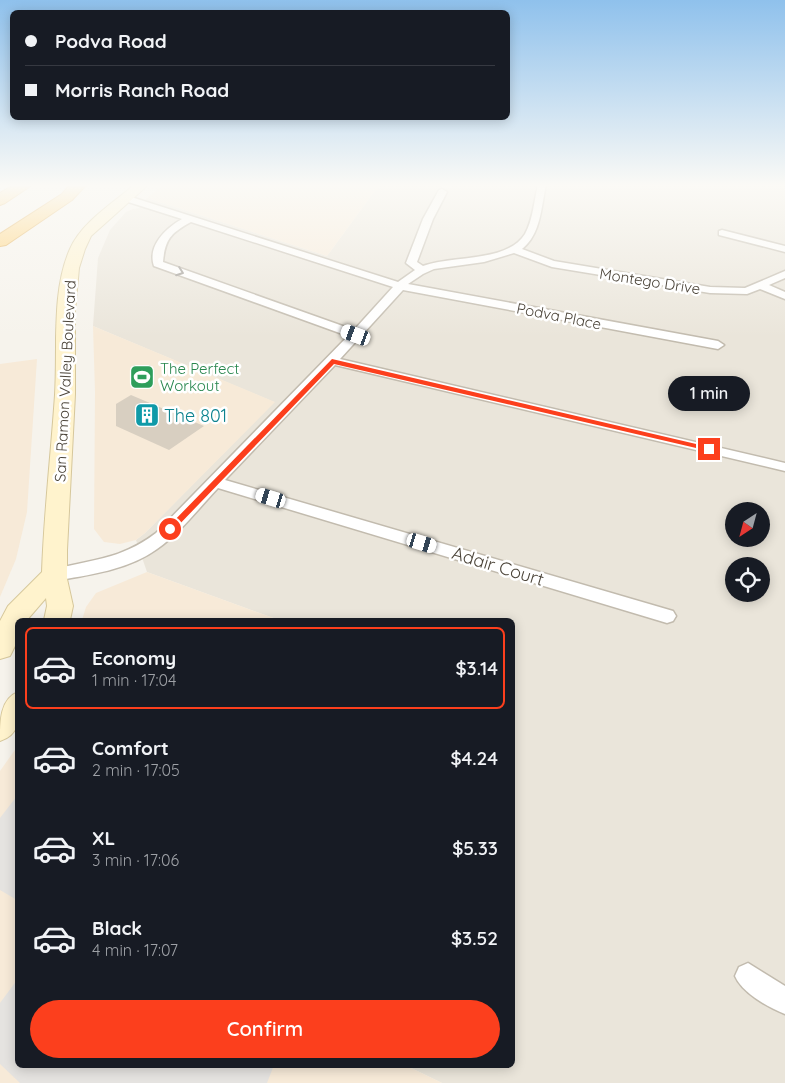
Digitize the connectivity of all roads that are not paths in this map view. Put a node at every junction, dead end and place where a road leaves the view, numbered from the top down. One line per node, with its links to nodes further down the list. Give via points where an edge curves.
1 (84, 236): 20 (main road, San Ramon Valley Boulevard, via 71,268)
2 (165, 236): 11 (street, one-way to 11, via 159,246 158,264)
3 (241, 236): 12 (street, Podva Place)
4 (422, 236): 9 (street, via 411,263)
5 (529, 236): 8 (street)
6 (732, 236): 7 (street)
7 (785, 249)
8 (515, 250): 9 (street); 13 (street, Montego Drive, via 559,266 710,290 747,291)
9 (423, 270): 12 (street)
10 (785, 274): 13 (street, Montego Drive)
11 (215, 285): 15 (street)
12 (400, 286): 15 (street); 16 (street, Podva Place)
13 (761, 286): 14 (street)
14 (785, 296)
15 (356, 335): 17 (street)
16 (718, 345)
17 (332, 361): 18 (street); 19 (street)
18 (785, 467)
19 (214, 482): 20 (street, via 152,546 108,565); 21 (street, Adair Court)
20 (54, 575): 22 (main road, San Ramon Valley Boulevard, via 62,608); 23 (main road, via 17,613)
21 (667, 616)
22 (58, 618)
23 (0, 649)
24 (15, 707): 25 (main road)
25 (0, 729)
26 (748, 976): 27 (street)
27 (785, 1001)

